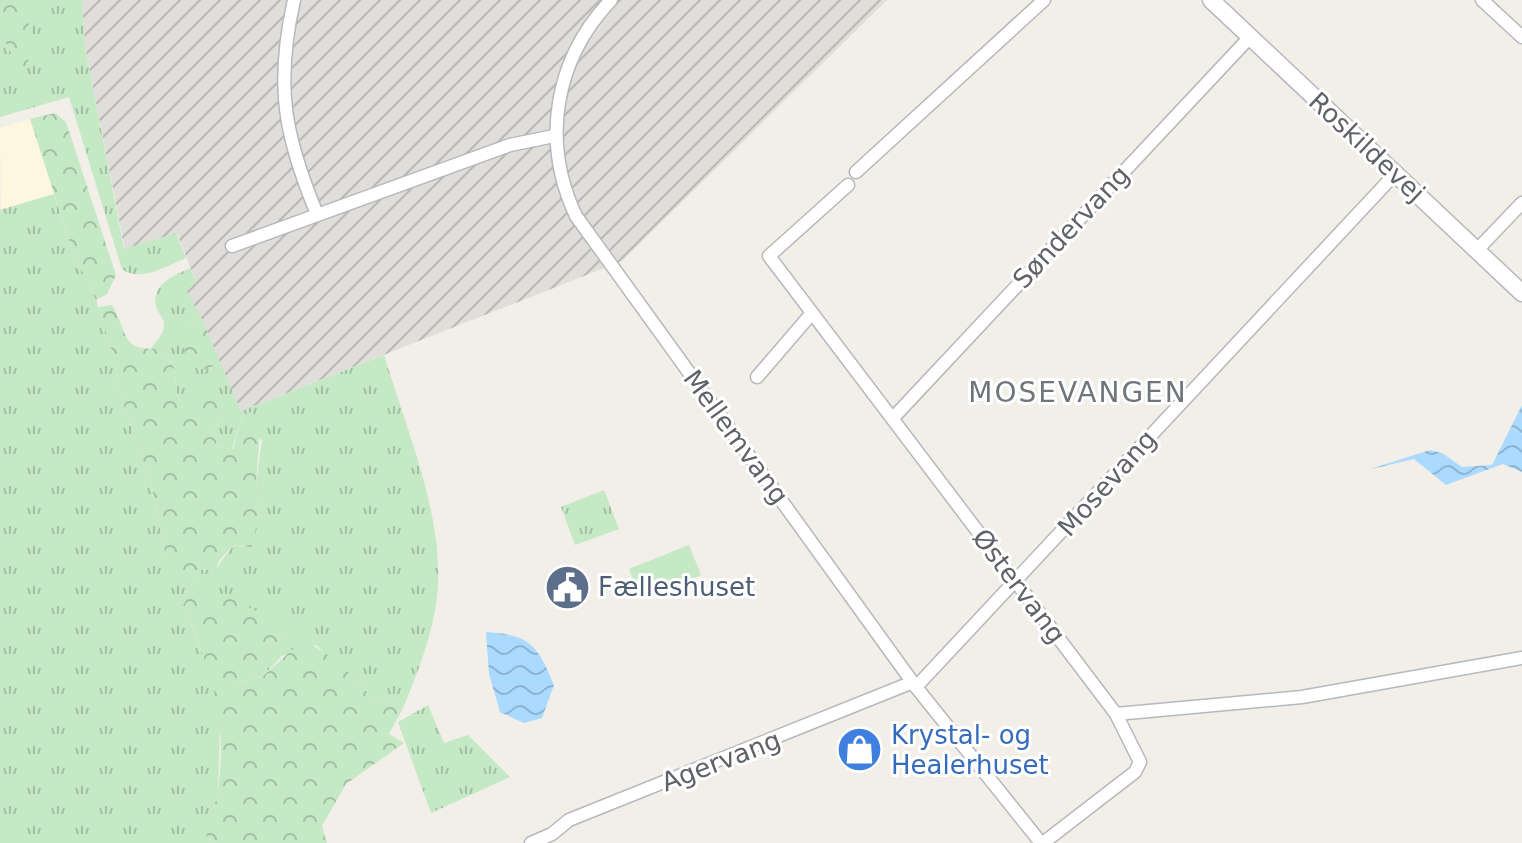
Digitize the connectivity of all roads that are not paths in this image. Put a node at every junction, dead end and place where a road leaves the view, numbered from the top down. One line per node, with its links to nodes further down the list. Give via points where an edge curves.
1 (294, 0): 13 (street, via 284,53 283,104)
2 (611, 0): 8 (street, Mellemvang, via 573,54)
3 (1044, 0): 9 (street)
4 (1211, 0): 6 (street, Roskildevej)
5 (1486, 1): 7 (street)
6 (1250, 37): 10 (street, Roskildevej); 19 (street, Søndervang)
7 (1522, 37)
8 (554, 136): 13 (street, via 510,145); 22 (street, Mellemvang, via 566,193 585,231)
9 (856, 172)
10 (1395, 174): 15 (street, Roskildevej); 20 (street, Mosevang)
11 (848, 185): 17 (street, Østervang, via 769,256)
12 (1522, 203): 15 (street)
13 (317, 214): 14 (street)
14 (232, 246)
15 (1477, 250): 16 (street, Roskildevej)
16 (1522, 293)
17 (812, 313): 18 (street); 19 (street, Østervang)
18 (757, 377)
19 (893, 418): 20 (street, Østervang)
20 (1016, 583): 22 (street, Mosevang); 23 (street, Østervang)
21 (1522, 658): 23 (street, via 1302,697)
22 (914, 684): 24 (street, Agervang, via 569,820); 25 (street, Mellemvang)
23 (1116, 714): 25 (street, Østervang, via 1139,767)
24 (531, 843)
25 (1042, 843)

